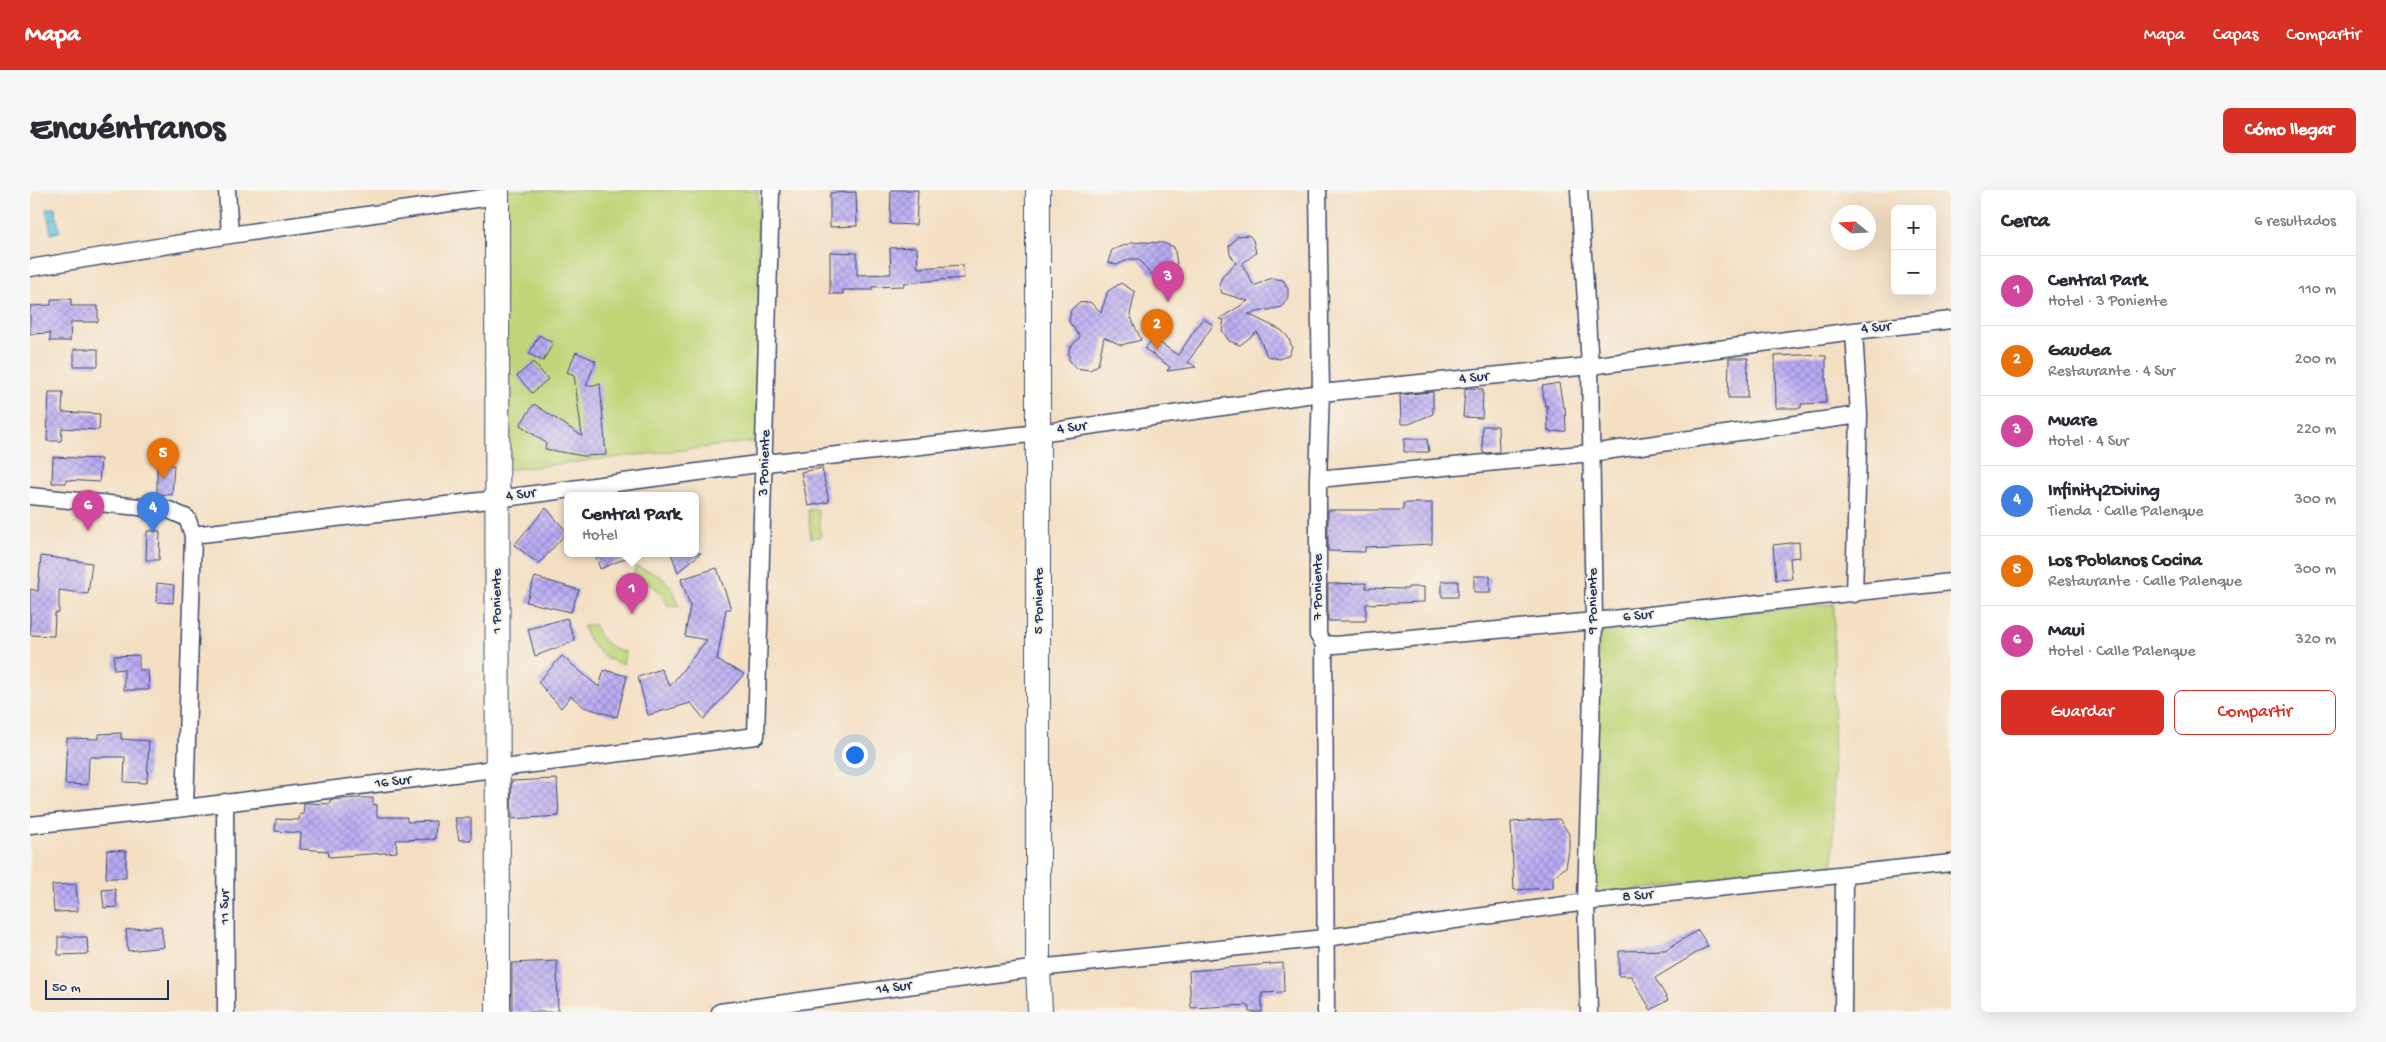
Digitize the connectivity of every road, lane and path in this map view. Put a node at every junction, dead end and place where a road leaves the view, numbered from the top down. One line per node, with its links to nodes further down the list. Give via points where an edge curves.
1 (227, 190): 7 (street)
2 (771, 190): 16 (street, 3 Poniente)
3 (1038, 190): 14 (street, 5 Poniente)
4 (1318, 190): 12 (street, 7 Poniente)
5 (1579, 190): 11 (street, 9 Poniente)
6 (497, 193): 7 (street); 19 (street, 1 Poniente)
7 (230, 235): 8 (street)
8 (30, 268)
9 (1951, 320): 10 (street, 4 Sur)
10 (1854, 331): 11 (street, 4 Sur); 13 (street)
11 (1590, 366): 12 (street, 4 Sur); 15 (street, 9 Poniente)
12 (1321, 393): 14 (street, 4 Sur); 17 (street, 7 Poniente)
13 (1859, 415): 15 (street); 22 (street)
14 (1039, 433): 16 (street, 4 Sur); 34 (street, 5 Poniente)
15 (1591, 454): 17 (street); 23 (street, 9 Poniente)
16 (765, 463): 19 (street, 4 Sur); 25 (street, 3 Poniente)
17 (1318, 479): 24 (street, 7 Poniente, via 1318,635)
18 (30, 496): 20 (street, via 169,510 187,518)
19 (497, 499): 20 (street, 4 Sur); 26 (street, 1 Poniente)
20 (193, 535): 28 (street)
21 (1951, 582): 22 (street, 6 Sur)
22 (1854, 594): 23 (street, 6 Sur)
23 (1594, 621): 24 (street, 6 Sur); 32 (street, 9 Poniente)
24 (1324, 644): 33 (street, 7 Poniente)
25 (756, 736): 26 (street, 16 Sur)
26 (498, 769): 27 (street, 16 Sur); 37 (street, 1 Poniente)
27 (225, 802): 28 (street, 16 Sur); 36 (street, 11 Sur)
28 (185, 808): 29 (street, 16 Sur)
29 (30, 825)
30 (1951, 863): 31 (street, 8 Sur)
31 (1844, 874): 32 (street, 8 Sur); 42 (street)
32 (1586, 902): 33 (street, 8 Sur); 41 (street, 9 Poniente)
33 (1326, 938): 34 (street, 14 Sur); 40 (street, 7 Poniente)
34 (1038, 968): 35 (street, 14 Sur); 39 (street, 5 Poniente)
35 (762, 1009): 38 (street, 14 Sur)
36 (226, 1012)
37 (498, 1012)
38 (720, 1012)
39 (1040, 1012)
40 (1326, 1012)
41 (1589, 1012)
42 (1843, 1012)

